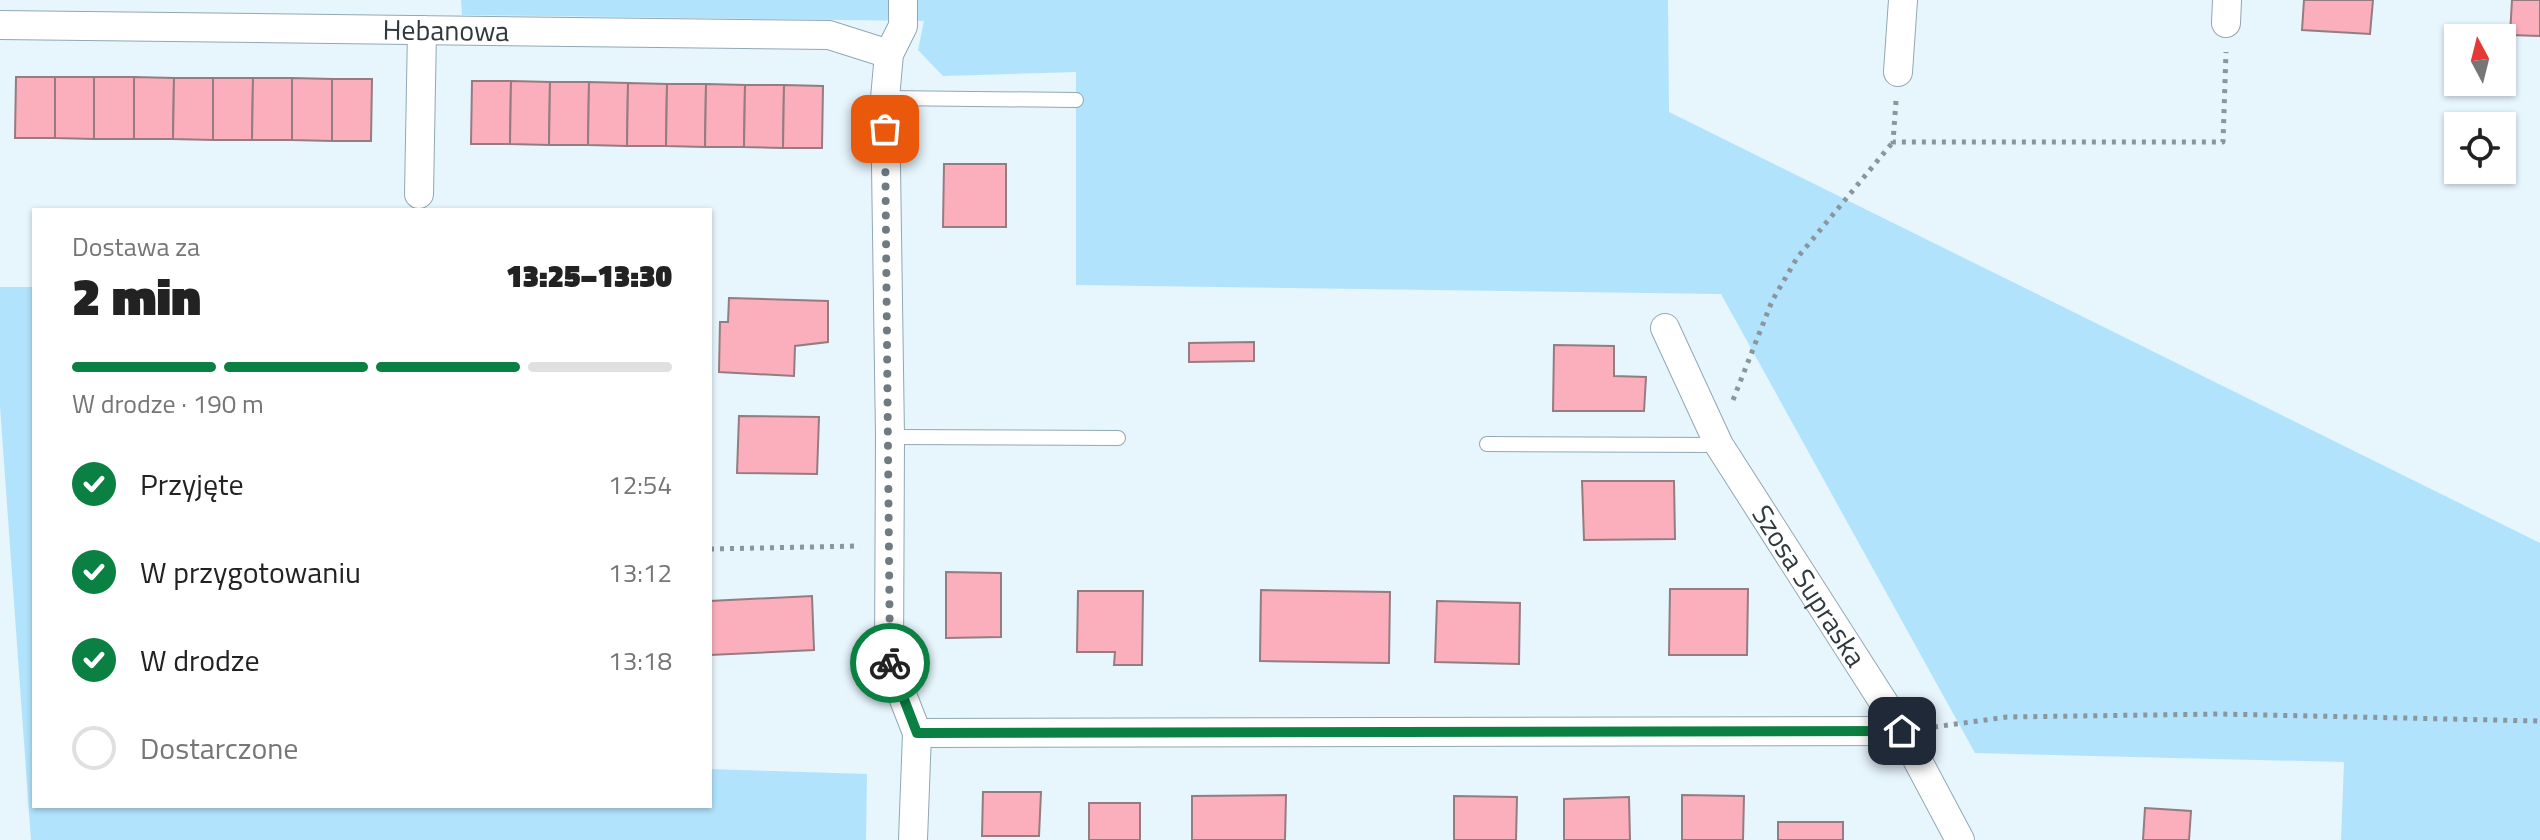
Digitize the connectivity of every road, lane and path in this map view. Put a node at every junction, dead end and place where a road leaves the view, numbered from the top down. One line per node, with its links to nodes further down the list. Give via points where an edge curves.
1 (903, 0): 6 (street, via 903,26)
2 (1903, 0): 7 (street)
3 (2227, 12): 10 (path, via 2223,142)
4 (0, 25): 5 (street, Hebanowa)
5 (422, 30): 6 (street, Hebanowa, via 829,35); 11 (street)
6 (889, 54): 8 (street)
7 (1898, 72): 10 (path)
8 (885, 98): 9 (lane); 13 (street)
9 (1076, 100)
10 (1893, 142): 15 (path, via 1797,258 1772,301)
11 (419, 194)
12 (1665, 328): 15 (street, Szosa Supraska)
13 (890, 437): 14 (lane); 17 (street)
14 (1118, 438)
15 (1718, 442): 16 (lane); 20 (street, Szosa Supraska)
16 (1487, 444)
17 (889, 546): 18 (path); 21 (street, via 889,661)
18 (712, 549)
19 (2540, 721): 20 (path, via 2220,714 2007,717)
20 (1902, 731): 21 (street); 23 (street, Szosa Supraska)
21 (917, 733): 22 (street)
22 (913, 840)
23 (1960, 840)

